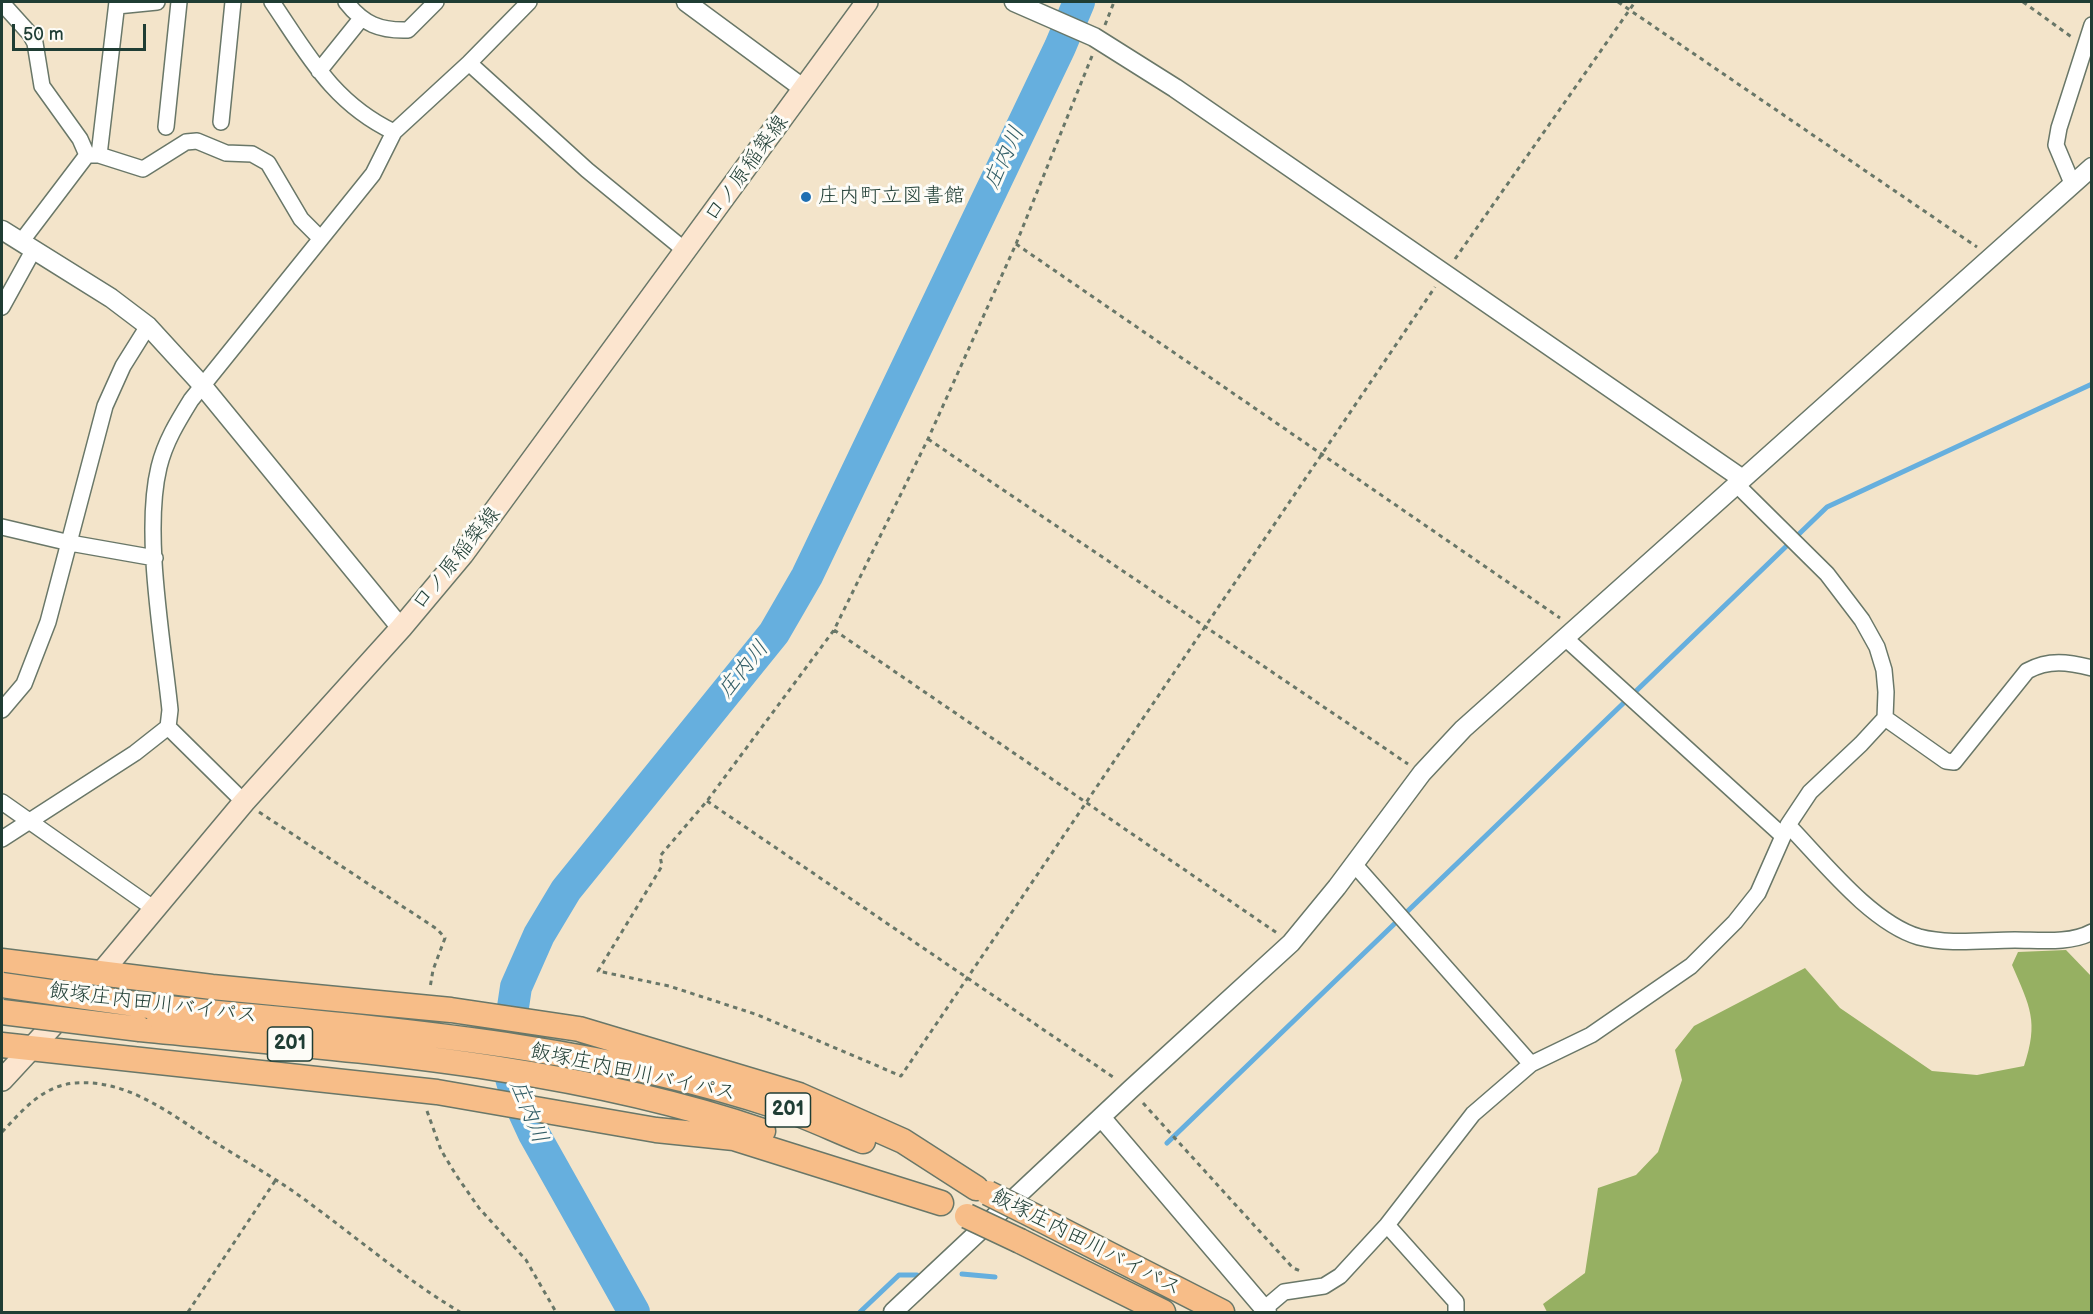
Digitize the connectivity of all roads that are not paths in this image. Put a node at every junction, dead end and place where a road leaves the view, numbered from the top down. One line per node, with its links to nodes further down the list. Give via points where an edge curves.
1 (157, 2): 12 (street)
2 (179, 2): 19 (street)
3 (233, 2): 18 (street)
4 (272, 2): 16 (street)
5 (346, 2): 13 (street)
6 (436, 2): 13 (street, via 408,30 391,31)
7 (529, 2): 15 (street)
8 (686, 2): 17 (street)
9 (867, 2): 17 (main road, 口ノ原稲築線)
10 (1015, 2): 31 (street, via 1096,38 1175,88)
11 (2, 3): 21 (street, via 35,43 42,86)
12 (117, 4): 21 (street)
13 (360, 20): 16 (street)
14 (2091, 25): 23 (street, via 2056,146)
15 (469, 63): 20 (street); 27 (street, via 587,170)
16 (319, 71): 20 (street, via 342,99)
17 (804, 89): 27 (main road, 口ノ原稲築線)
18 (221, 122)
19 (166, 127)
20 (394, 132): 25 (street, via 373,174)
21 (93, 155): 25 (street, via 143,169 186,142 197,141 226,153 252,154 268,163 301,219); 26 (street)
22 (2091, 167): 23 (street)
23 (2072, 183): 31 (street)
24 (2, 230): 26 (street)
25 (319, 237): 30 (street)
26 (28, 246): 28 (street); 29 (street)
27 (687, 252): 35 (main road, 口ノ原稲築線, via 463,555)
28 (2, 307)
29 (148, 326): 30 (street); 33 (street, via 123,366 105,406)
30 (202, 385): 34 (street, via 171,434 159,466); 35 (street)
31 (1738, 481): 36 (street); 39 (street, via 1827,574 1862,620 1884,670)
32 (2, 527): 33 (street)
33 (70, 543): 34 (street); 38 (street, via 48,621 24,684)
34 (155, 558): 40 (street, via 170,710)
35 (401, 628): 42 (main road, 口ノ原稲築線)
36 (1569, 632): 44 (street); 46 (street, via 1462,729 1422,773)
37 (2091, 668): 39 (street, via 2062,662 2038,665 2027,671 1954,762 1946,761)
38 (2, 710)
39 (1885, 718): 44 (street, via 1810,792)
40 (168, 727): 42 (street); 43 (street, via 135,753)
41 (2, 802): 43 (street)
42 (244, 802): 47 (main road, 口ノ原稲築線)
43 (28, 821): 45 (street); 47 (street)
44 (1785, 831): 48 (street, via 1890,923 1919,937 2065,939); 56 (street, via 1758,893 1690,966 1591,1035)
45 (2, 839)
46 (1354, 864): 56 (street); 59 (street, via 1291,943)
47 (153, 908): 50 (main road, 口ノ原稲築線)
48 (2091, 932)
49 (2, 961): 50 (highway)
50 (101, 973): 54 (main road, 口ノ原稲築線); 60 (highway, via 451,1010 579,1029 799,1095 903,1141)
51 (2, 985): 55 (highway, 飯塚庄内田川バイパス / 201, bridge)
52 (2, 1012): 55 (highway, 飯塚庄内田川バイパス / 201, bridge, via 140,1029)
53 (2, 1045): 54 (highway)
54 (31, 1049): 58 (main road, 口ノ原稲築線); 61 (highway, via 734,1138)
55 (443, 1049): 57 (highway, 飯塚庄内田川バイパス / 201)
56 (1531, 1064): 62 (street, via 1473,1114)
57 (576, 1069): 60 (highway, 飯塚庄内田川バイパス / 201, via 691,1082 780,1107); 61 (highway, 飯塚庄内田川バイパス / 201, via 825,1152)
58 (2, 1080)
59 (1101, 1118): 63 (street); 64 (street)
60 (982, 1190): 66 (highway, 飯塚庄内田川バイパス / 201, bridge)
61 (941, 1203): 65 (highway, 飯塚庄内田川バイパス / 201, bridge)
62 (1387, 1225): 63 (street, via 1340,1276 1324,1286 1284,1292); 67 (street, via 1456,1302)
63 (1266, 1311)
64 (893, 1312)
65 (1163, 1312)
66 (1222, 1312)
67 (1456, 1312)

